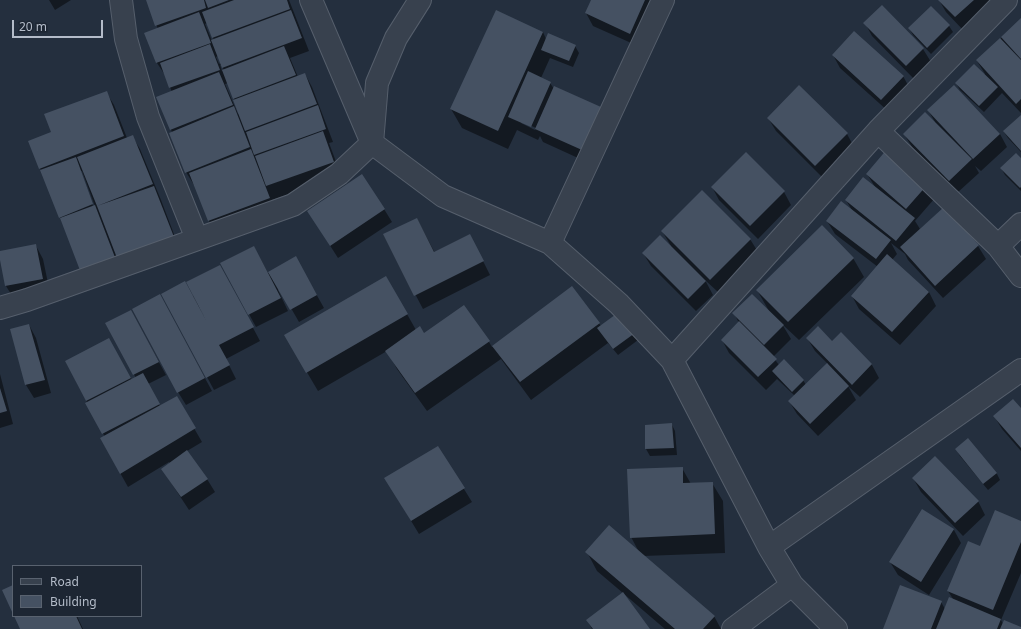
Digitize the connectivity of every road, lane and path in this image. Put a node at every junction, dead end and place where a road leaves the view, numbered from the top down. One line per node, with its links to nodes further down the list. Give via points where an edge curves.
1 (121, 0): 9 (street, via 126,39 148,117)
2 (311, 0): 7 (street)
3 (420, 0): 7 (street, via 396,38 377,83)
4 (663, 0): 10 (street)
5 (1006, 0): 6 (street)
6 (878, 131): 11 (street); 14 (street)
7 (372, 143): 9 (street, via 339,174 293,205); 10 (street, via 443,196)
8 (1021, 224): 11 (street)
9 (197, 240): 13 (street)
10 (550, 243): 14 (street, via 619,304)
11 (998, 246): 12 (street)
12 (1021, 276)
13 (0, 308)
14 (672, 360): 16 (street)
15 (1021, 370): 16 (street)
16 (769, 547): 17 (street)
17 (792, 585): 18 (street); 19 (street)
18 (734, 629)
19 (836, 629)

